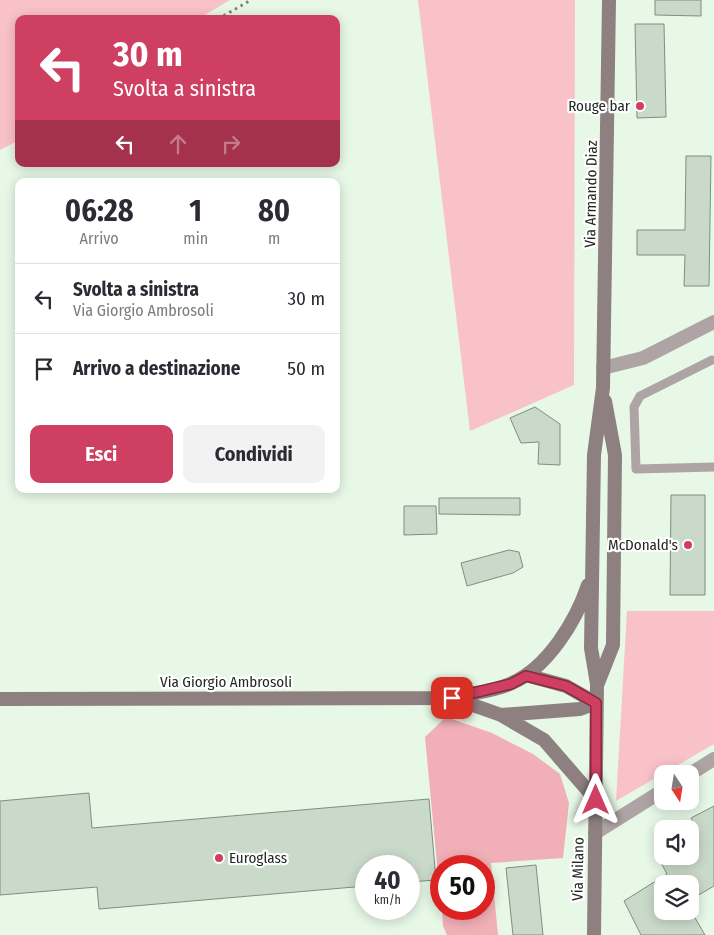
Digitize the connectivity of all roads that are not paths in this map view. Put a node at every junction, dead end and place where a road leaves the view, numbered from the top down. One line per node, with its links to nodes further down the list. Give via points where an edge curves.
1 (609, 0): 4 (main road, Via Armando Diaz)
2 (714, 322): 4 (street, via 643,358)
3 (712, 360): 8 (lane, via 640,396 634,407 634,420 636,469)
4 (603, 368): 5 (main road, Via Armando Diaz)
5 (603, 388): 6 (main road, Via Armando Diaz); 7 (main road, Via Armando Diaz)
6 (594, 455): 9 (main road, Via Milano)
7 (615, 455): 11 (main road, Via Milano, via 613,645)
8 (714, 467)
9 (593, 570): 10 (main road, Via Giorgio Ambrosoli, via 574,620 537,669); 11 (main road, Via Milano, via 591,648)
10 (526, 676): 12 (main road, Via Giorgio Ambrosoli, via 511,684); 14 (main road, via 566,686)
11 (597, 684): 14 (main road, Via Milano)
12 (452, 698): 13 (main road, Via Giorgio Ambrosoli); 15 (main road, Via Giorgio Ambrosoli)
13 (0, 699)
14 (596, 703): 15 (main road, Via Giorgio Ambrosoli, via 580,709); 19 (main road, Via Milano)
15 (501, 715): 19 (main road, Via Giorgio Ambrosoli, via 544,740)
16 (714, 758): 17 (street)
17 (699, 768)
18 (654, 796): 20 (street)
19 (596, 800): 20 (main road, Via Milano)
20 (595, 833): 21 (main road, Via Milano)
21 (594, 935)

